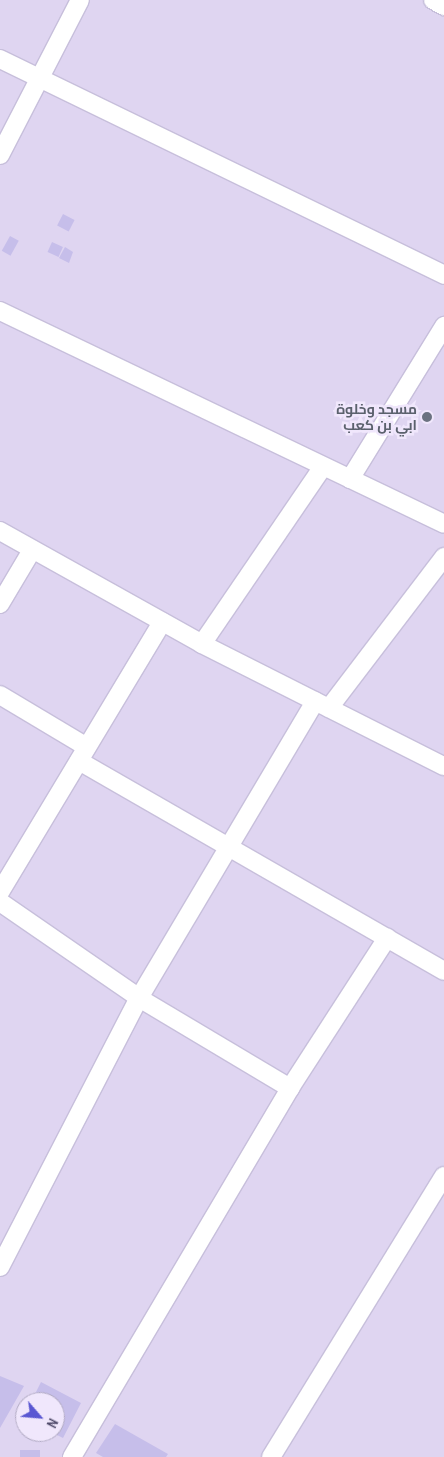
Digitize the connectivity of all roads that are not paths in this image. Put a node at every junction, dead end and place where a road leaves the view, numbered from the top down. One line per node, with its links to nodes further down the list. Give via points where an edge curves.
1 (80, 0): 5 (street)
2 (433, 0): 3 (street)
3 (444, 6)
4 (0, 59): 5 (street)
5 (36, 77): 6 (street); 7 (street)
6 (0, 155)
7 (444, 274)
8 (0, 311): 10 (street)
9 (444, 326): 11 (street)
10 (322, 468): 11 (street); 18 (street)
11 (350, 479): 12 (street)
12 (444, 524)
13 (0, 531): 14 (street)
14 (32, 550): 16 (street); 17 (street)
15 (444, 557): 20 (street)
16 (0, 604)
17 (162, 622): 18 (street); 21 (street)
18 (202, 644): 20 (street)
19 (0, 695): 21 (street)
20 (322, 705): 22 (street); 23 (street)
21 (83, 754): 23 (street); 24 (street)
22 (444, 766)
23 (228, 844): 26 (street); 28 (street)
24 (0, 892)
25 (0, 902): 28 (street)
26 (387, 938): 27 (street); 29 (street)
27 (444, 971)
28 (139, 998): 29 (street); 31 (street)
29 (290, 1088): 32 (street)
30 (444, 1176): 33 (street)
31 (0, 1267)
32 (72, 1457)
33 (271, 1457)

